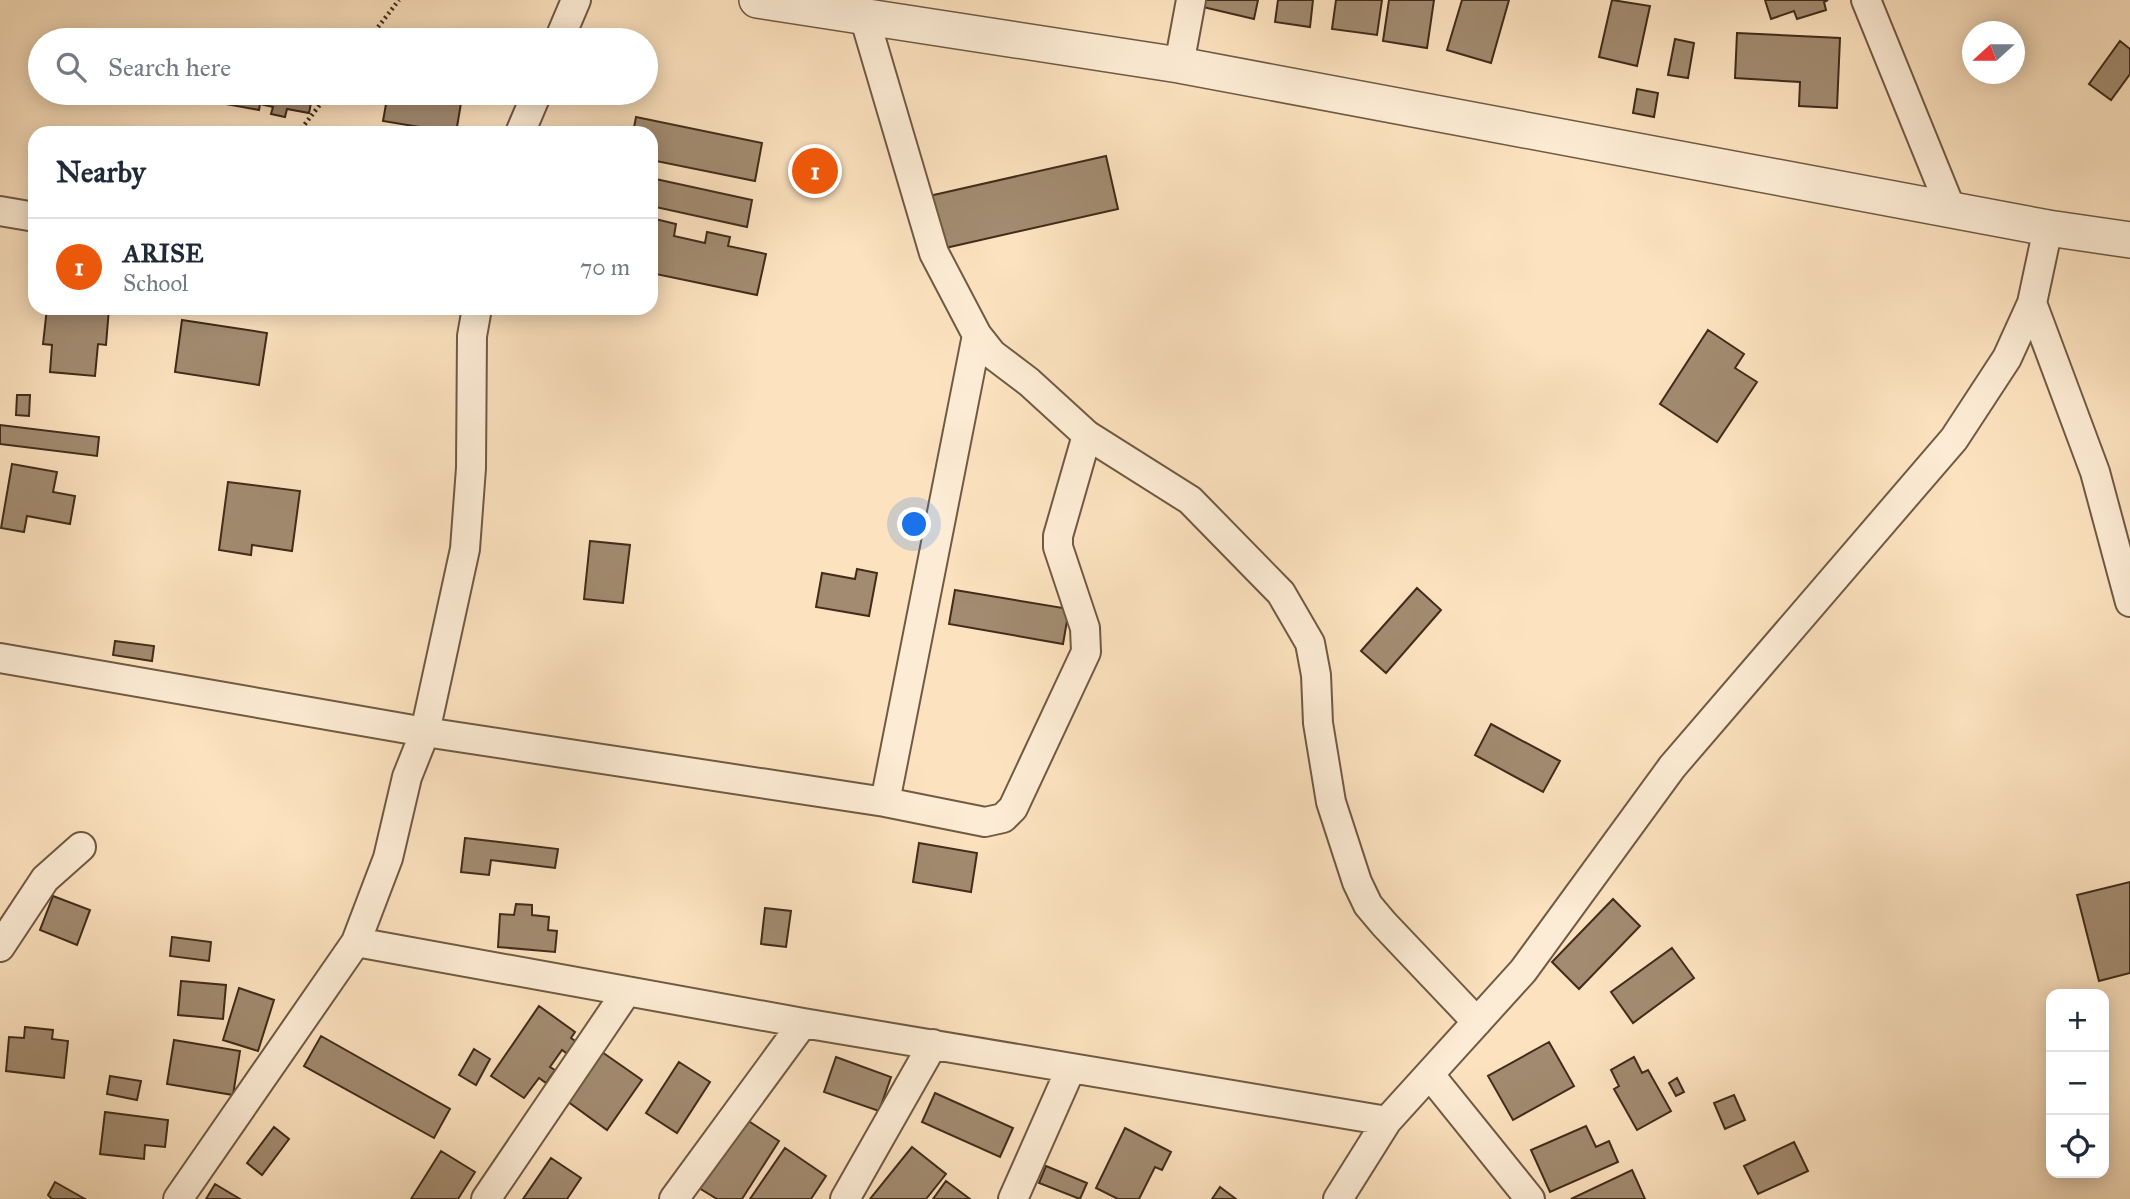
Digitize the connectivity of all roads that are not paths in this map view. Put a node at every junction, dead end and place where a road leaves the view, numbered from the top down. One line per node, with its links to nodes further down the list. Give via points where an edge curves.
1 (576, 0): 6 (street)
2 (757, 0): 5 (street)
3 (1191, 0): 7 (street)
4 (1866, 0): 10 (street)
5 (844, 9): 7 (street); 17 (street, via 934,253)
6 (564, 28)
7 (1179, 65): 10 (street)
8 (532, 105): 9 (street)
9 (523, 126)
10 (1951, 209): 13 (street)
11 (0, 211): 12 (street)
12 (28, 216)
13 (2048, 228): 14 (street); 15 (street)
14 (2130, 240)
15 (2032, 303): 19 (street, via 2095,472); 27 (street, via 2007,358 1954,439 1672,767 1523,971)
16 (476, 315): 21 (street, via 465,549)
17 (977, 335): 18 (street, via 992,354); 22 (street)
18 (1087, 435): 22 (street, via 1058,536 1085,628 1086,652 1013,808 1003,818 985,822); 27 (street, via 1190,500 1281,593 1310,643 1331,802 1357,882 1384,924)
19 (2130, 602)
20 (0, 658): 21 (street)
21 (425, 732): 22 (street); 24 (street, via 407,777 388,858)
22 (885, 802)
23 (81, 847): 25 (street, via 45,879)
24 (356, 942): 26 (street); 33 (street)
25 (0, 947)
26 (628, 991): 28 (street); 34 (street)
27 (1477, 1022): 31 (street)
28 (803, 1023): 29 (street); 35 (street)
29 (933, 1044): 30 (street); 36 (street)
30 (1071, 1068): 32 (street); 37 (street)
31 (1430, 1075): 32 (street); 39 (street)
32 (1387, 1122): 38 (street)
33 (178, 1199)
34 (486, 1199)
35 (674, 1199)
36 (845, 1199)
37 (1013, 1199)
38 (1338, 1199)
39 (1530, 1199)

